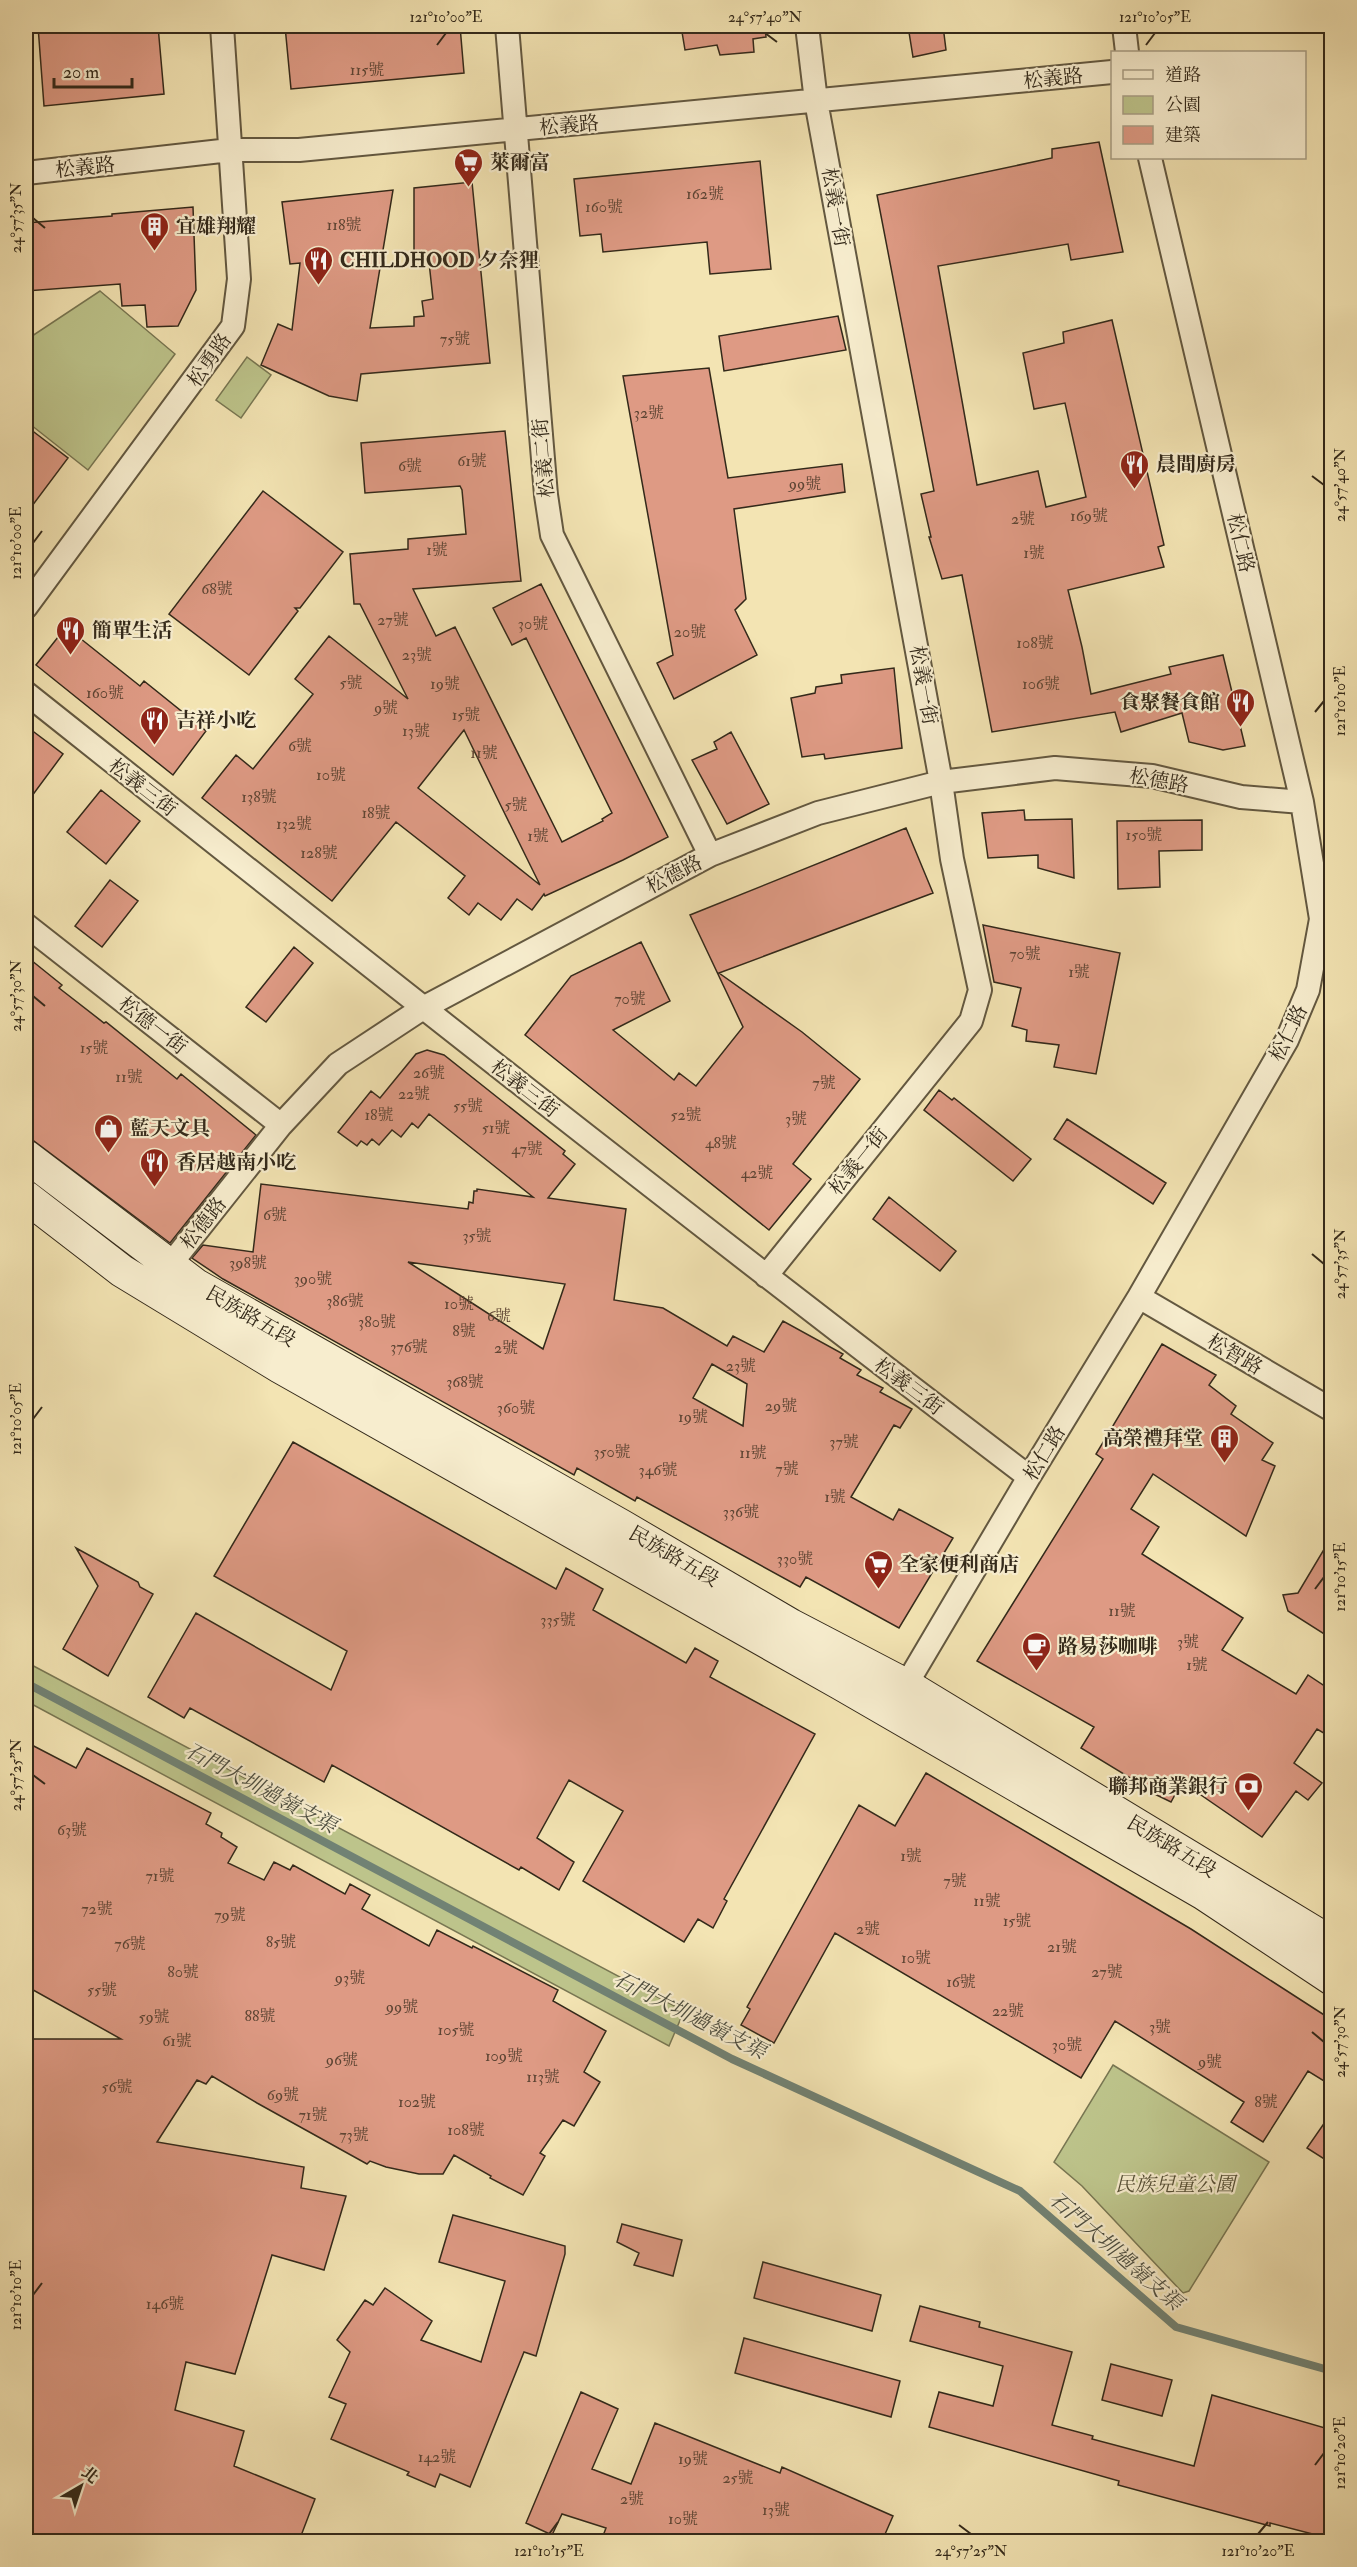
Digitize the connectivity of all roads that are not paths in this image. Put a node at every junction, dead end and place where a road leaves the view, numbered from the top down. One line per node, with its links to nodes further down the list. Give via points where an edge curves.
1 (222, 26): 9 (street, 松勇路)
2 (507, 26): 8 (street, 松義二街)
3 (807, 26): 7 (street, 松義一街)
4 (1124, 26): 5 (street)
5 (1127, 51)
6 (1111, 72): 7 (street, 松義路)
7 (816, 101): 8 (street, 松義路); 14 (street, 松義一街)
8 (515, 130): 9 (street, 松義路, via 299,150); 16 (street, 松義二街, via 552,535)
9 (230, 150): 11 (street, 松義路); 12 (street, 松勇路, via 239,279 233,327)
10 (1150, 159): 15 (street, 松仁路)
11 (26, 173)
12 (26, 607)
13 (26, 693): 18 (street, 松義三街)
14 (941, 782): 15 (street, 松德路, via 1055,768 1152,776 1241,797); 16 (street, 松德路, via 818,813); 23 (street, 松義一街, via 952,859 980,990 971,1021)
15 (1302, 802): 24 (street, 松仁路, via 1321,919 1308,990 1287,1040)
16 (710, 855): 18 (street, 松德路)
17 (26, 925): 19 (street, 松德一街)
18 (423, 1008): 19 (street, 松德路, via 338,1064); 23 (street, 松義三街)
19 (281, 1125): 22 (street, 松德路)
20 (26, 1156): 22 (main road, 民族路五段)
21 (26, 1197): 29 (main road, 民族路五段, via 122,1271 280,1367 1204,1894)
22 (169, 1266): 27 (main road, 民族路五段, via 791,1625)
23 (766, 1276): 26 (street, 松義三街)
24 (1139, 1297): 25 (street, 松智路); 26 (street, 松仁路)
25 (1332, 1410)
26 (1029, 1477): 27 (street, 松仁路)
27 (906, 1685): 28 (main road, 民族路五段)
28 (1332, 1943)
29 (1332, 1979)

